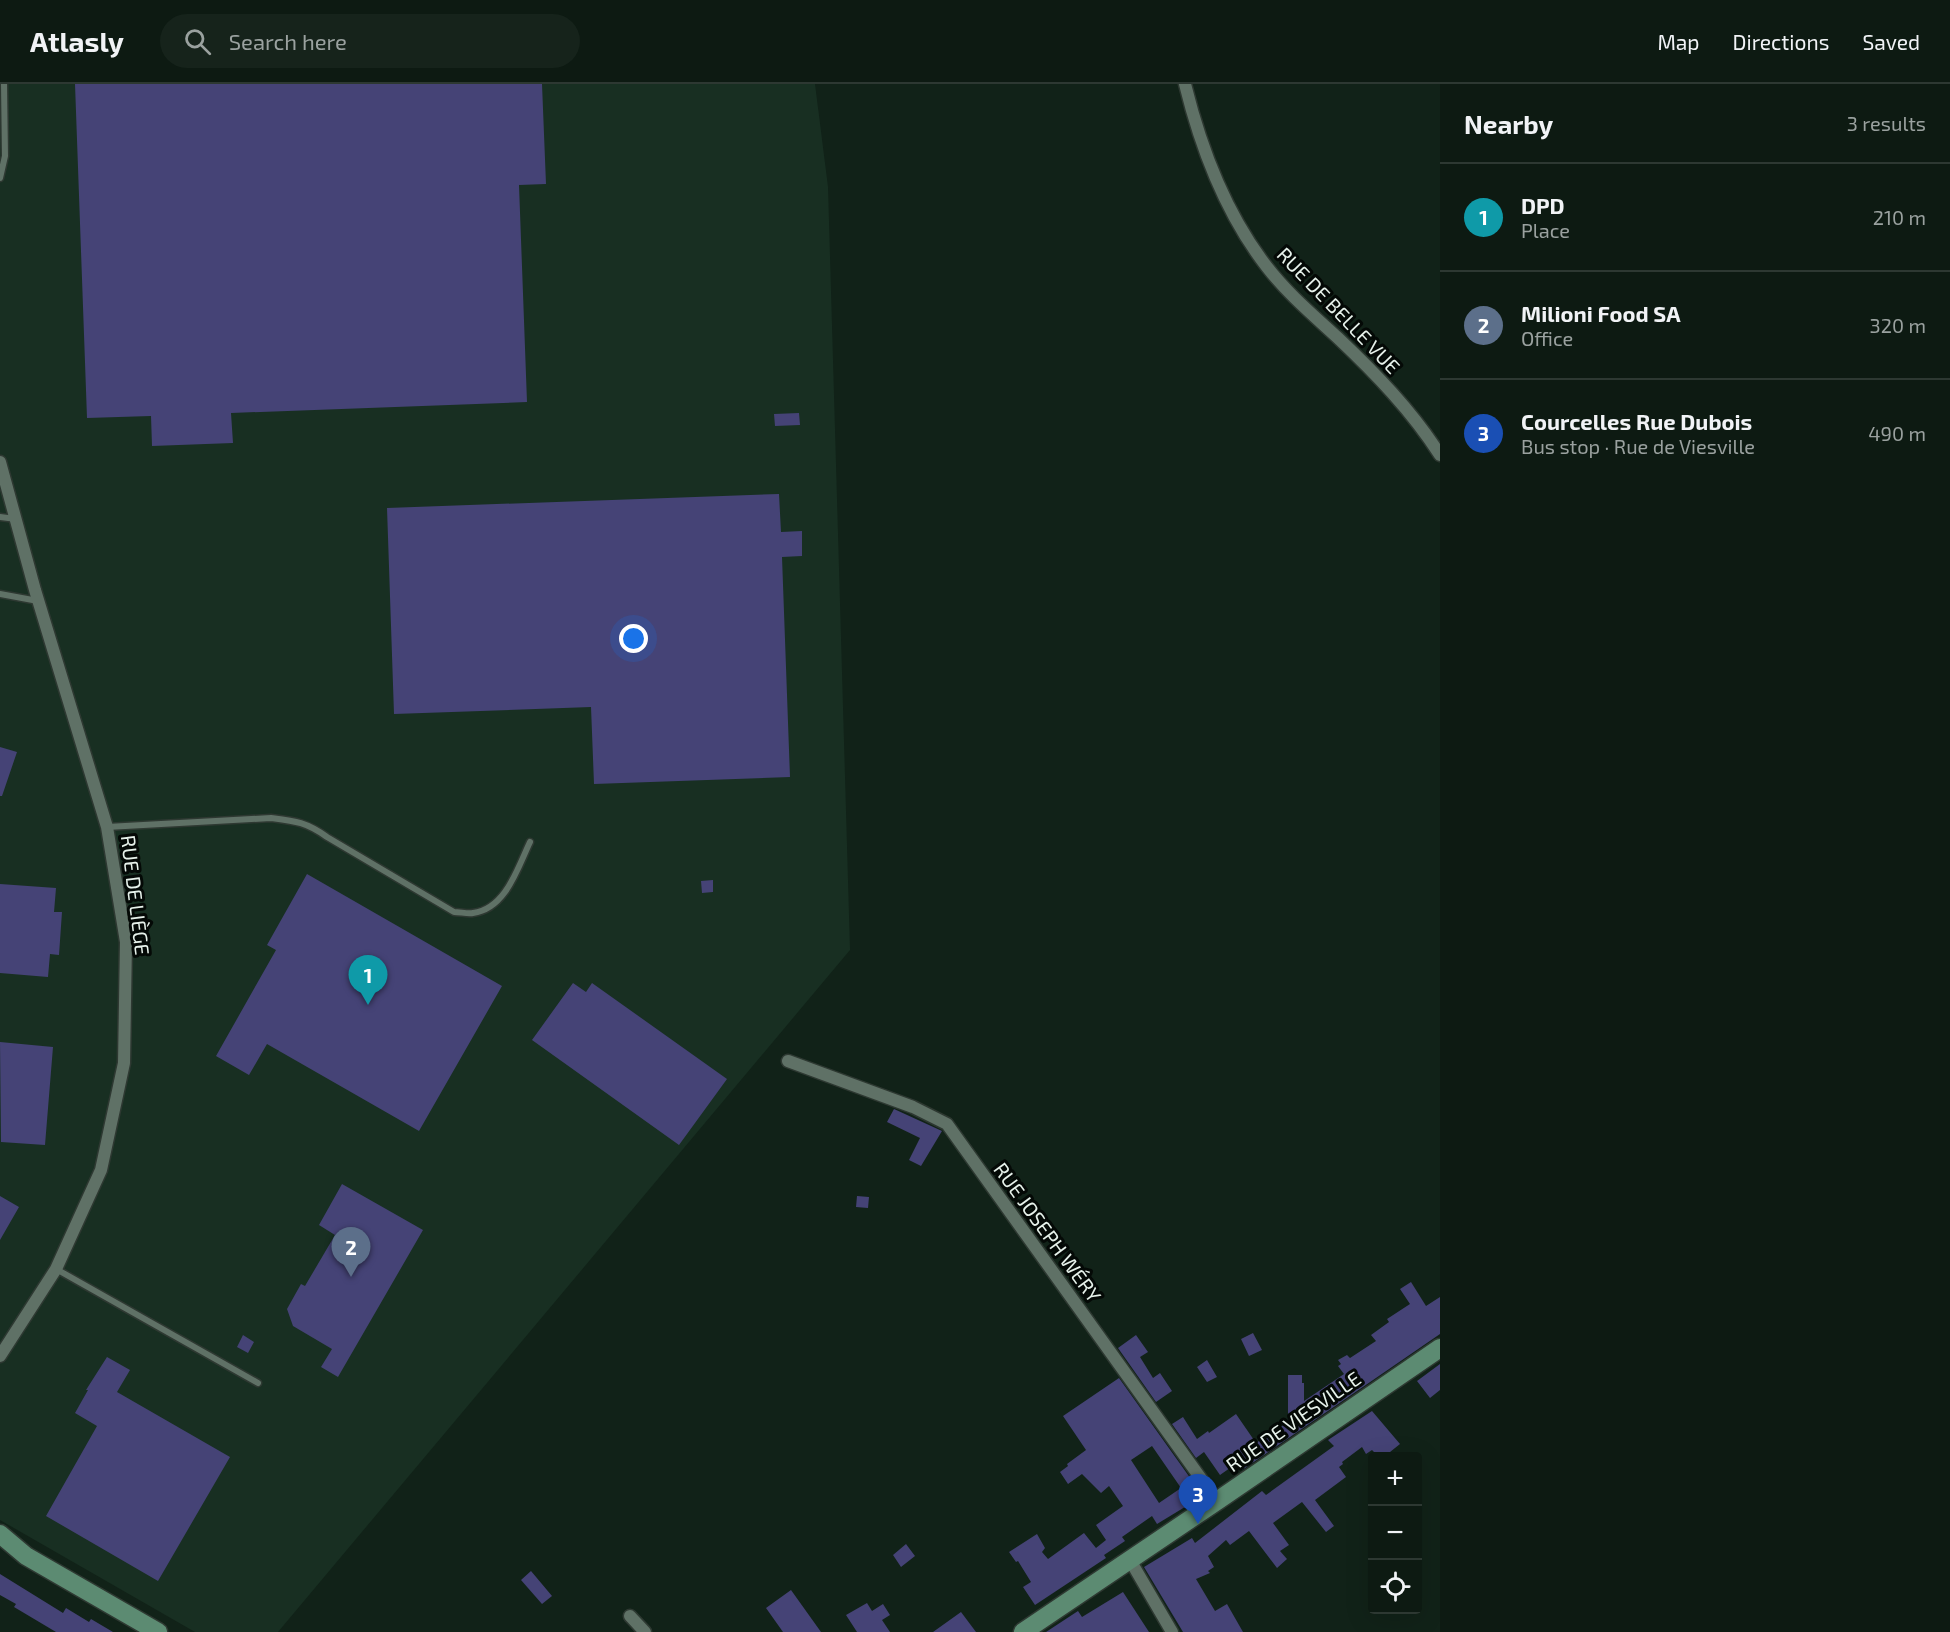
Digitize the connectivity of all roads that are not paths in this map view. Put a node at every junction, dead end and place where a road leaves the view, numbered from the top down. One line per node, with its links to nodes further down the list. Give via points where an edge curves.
1 (3, 84): 3 (lane, via 5,156)
2 (1185, 84): 4 (street, RUE DE BELLE VUE, via 1209,164 1242,231 1268,268 1304,307 1388,388)
3 (0, 178)
4 (1440, 455)
5 (0, 462): 7 (street, RUE DE LIÈGE)
6 (0, 517): 7 (lane)
7 (16, 519): 9 (street, RUE DE LIÈGE)
8 (0, 594): 9 (lane)
9 (38, 602): 10 (street, RUE DE LIÈGE)
10 (107, 827): 11 (lane, via 271,818 295,821 311,826 454,912 474,914 492,907 504,894); 13 (street, RUE DE LIÈGE, via 126,942 124,1063 101,1170)
11 (530, 842)
12 (788, 1061): 17 (street, RUE JOSEPH WÉRY, via 913,1107 947,1124)
13 (56, 1269): 15 (street, RUE DE LIÈGE); 16 (lane)
14 (1440, 1347): 17 (street, RUE DE VIESVILLE)
15 (0, 1356)
16 (258, 1383)
17 (1217, 1502): 19 (street, RUE DE VIESVILLE)
18 (0, 1534): 21 (street, via 26,1556)
19 (1130, 1560): 23 (street, RUE DE VIESVILLE); 24 (street)
20 (630, 1616): 22 (street)
21 (158, 1632)
22 (645, 1632)
23 (1023, 1632)
24 (1172, 1632)

